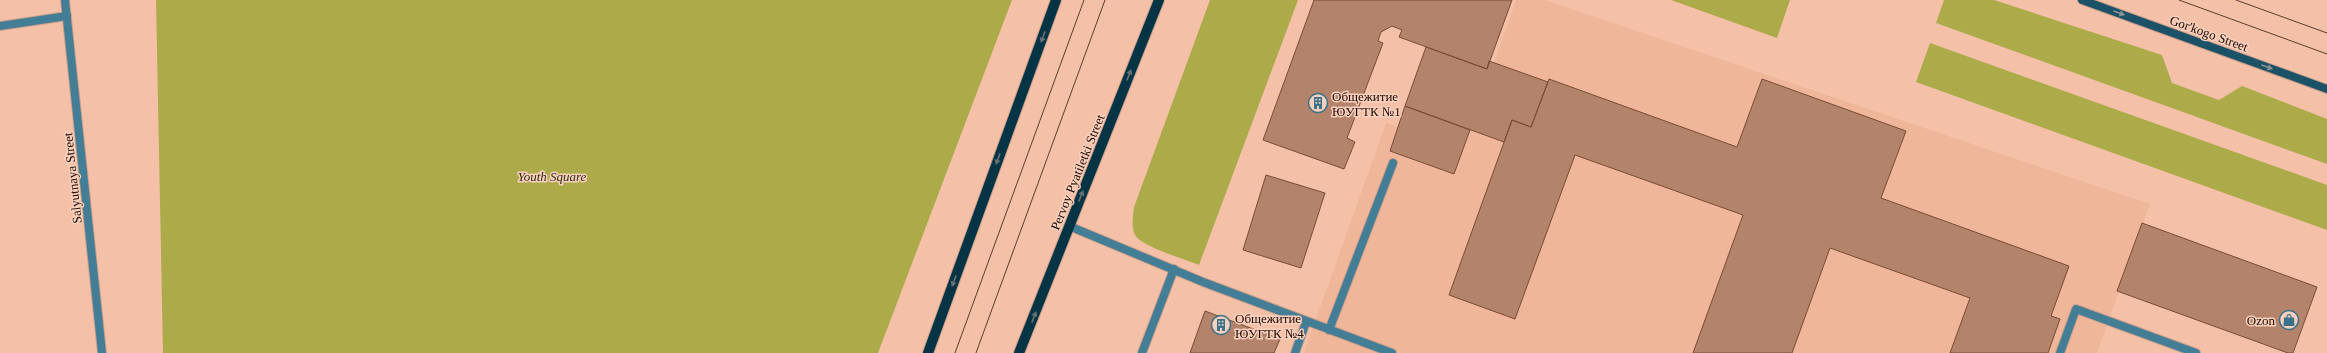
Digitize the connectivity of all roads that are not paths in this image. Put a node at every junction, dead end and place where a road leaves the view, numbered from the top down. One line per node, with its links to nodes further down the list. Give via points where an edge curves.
1 (65, 0): 5 (street, Salyutnaya Street)
2 (1056, 0): 14 (main road, one-way to 14)
3 (1159, 0): 9 (main road, Pervoy Pyatiletki Street, one-way to 3)
4 (2082, 0): 7 (main road, Gor'kogo Street, one-way to 7)
5 (67, 16): 6 (street); 13 (street, Salyutnaya Street)
6 (0, 26)
7 (2327, 89)
8 (1393, 163): 12 (street)
9 (1069, 226): 10 (street); 15 (main road, Pervoy Pyatiletki Street, one-way to 9)
10 (1174, 269): 11 (street); 16 (street)
11 (1306, 322): 12 (street); 17 (street)
12 (1329, 330): 18 (street)
13 (102, 353)
14 (928, 353)
15 (1019, 353)
16 (1142, 353)
17 (1295, 353)
18 (1392, 353)
19 (2060, 353): 20 (street, via 2076,310)
20 (2196, 353)

